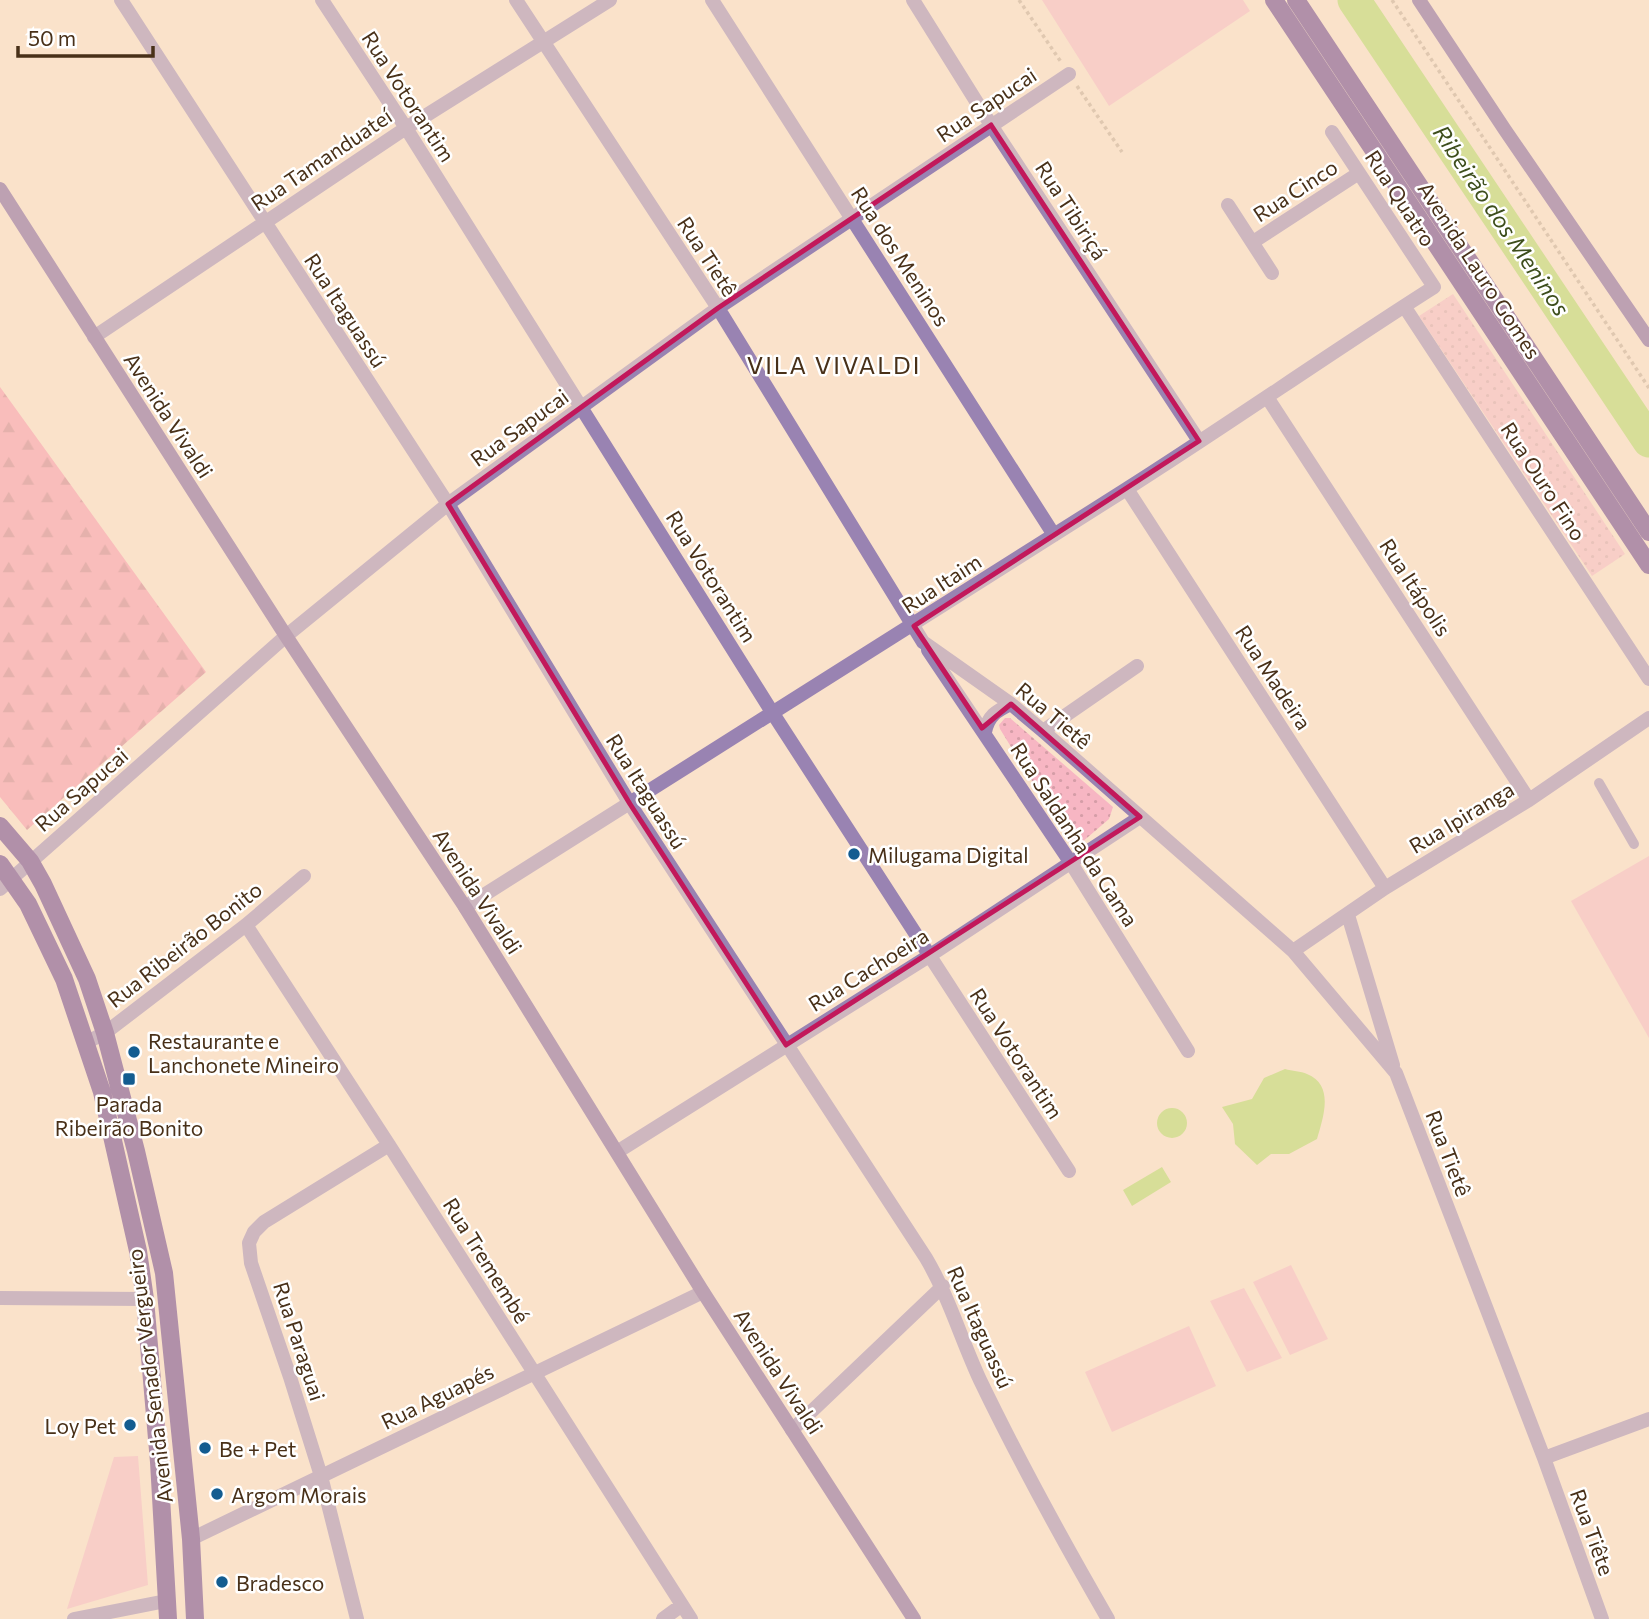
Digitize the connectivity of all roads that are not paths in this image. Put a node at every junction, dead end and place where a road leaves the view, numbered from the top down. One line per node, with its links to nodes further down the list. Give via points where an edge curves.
1 (121, 0): 19 (street, Rua Itaguassú)
2 (323, 0): 13 (street, Rua Votorantim)
3 (516, 0): 10 (street, Rua Tietê)
4 (611, 0): 10 (street, Rua Tamanduateí)
5 (712, 0): 18 (street, Rua dos Meninos)
6 (913, 0): 12 (street, Rua Tibiriçá)
7 (1274, 0): 34 (main road, Avenida Lauro Gomes)
8 (1297, 0): 32 (main road, Avenida Lauro Gomes)
9 (1419, 0): 26 (street)
10 (542, 43): 13 (street, Rua Tamanduateí); 24 (street, Rua Tietê)
11 (1069, 74): 12 (street, Rua Sapucai)
12 (991, 125): 18 (street, Rua Sapucai); 29 (street, Rua Tibiriçá)
13 (406, 128): 19 (street, Rua Tamanduateí); 28 (street, Rua Votorantim)
14 (1332, 132): 15 (street, Rua Quatro)
15 (1359, 173): 20 (street, Rua Cinco); 22 (street, Rua Quatro)
16 (0, 189): 25 (street, Avenida Vivaldi)
17 (1228, 205): 20 (street)
18 (852, 218): 24 (street, Rua Sapucai); 33 (street, Rua dos Meninos)
19 (264, 222): 25 (street, Rua Tamanduateí); 31 (street, Rua Itaguassú)
20 (1253, 242): 21 (street)
21 (1272, 273)
22 (1434, 287): 23 (street, Rua Itaim)
23 (1404, 306): 27 (street, Rua Itaim); 39 (street, Rua Ouro Fino)
24 (718, 308): 28 (street, Rua Sapucai); 35 (street, Rua Tietê)
25 (94, 337): 36 (street, Avenida Vivaldi)
26 (1649, 340)
27 (1267, 397): 29 (street, Rua Itaim); 46 (street, Rua Itápolis)
28 (582, 408): 31 (street, Rua Sapucai); 41 (street, Rua Votorantim)
29 (1199, 441): 30 (street, Rua Itaim)
30 (1127, 489): 33 (street, Rua Itaim); 55 (street, Rua Madeira)
31 (448, 504): 36 (street, Rua Sapucai); 47 (street, Rua Itaguassú)
32 (1649, 531)
33 (1054, 534): 35 (street, Rua Itaim)
34 (1649, 565)
35 (914, 626): 37 (street, Rua Tietê); 41 (street, Rua Itaim)
36 (286, 636): 51 (street, Rua Sapucai); 56 (street, Avenida Vivaldi)
37 (923, 642): 40 (street, Rua Tietê); 44 (street, Rua Saldanha da Gama)
38 (1137, 666): 43 (street)
39 (1649, 679)
40 (1011, 704): 43 (street, Rua Tietê); 44 (street, via 995,711)
41 (772, 712): 47 (street, Rua Itaim); 60 (street, Rua Votorantim)
42 (1649, 718): 46 (street, Rua Ipiranga)
43 (1043, 731): 48 (street, Rua Tietê)
44 (985, 732): 52 (street, Rua Saldanha da Gama)
45 (1599, 783): 50 (lane)
46 (1529, 800): 55 (street, Rua Ipiranga)
47 (630, 804): 56 (street, Rua Itaim); 63 (street, Rua Itaguassú)
48 (1140, 817): 52 (street, Rua Cachoeira); 59 (street, Rua Tietê)
49 (0, 826): 51 (main road, Avenida Senador Vergueiro)
50 (1634, 844)
51 (30, 861): 54 (street, Rua Sapucai); 61 (main road, Avenida Senador Vergueiro, via 63,924)
52 (1071, 863): 60 (street, Rua Cachoeira); 64 (street, Rua Saldanha da Gama)
53 (304, 876): 58 (street, Rua Ribeirão Bonito)
54 (4, 877): 62 (main road, Avenida Senador Vergueiro, via 27,904 64,979)
55 (1385, 888): 57 (street, Rua Ipiranga)
56 (464, 907): 67 (street, Avenida Vivaldi)
57 (1348, 915): 59 (street, Rua Ipiranga); 65 (street)
58 (246, 925): 61 (street, Rua Ribeirão Bonito); 66 (street, Rua Tremembé)
59 (1293, 951): 65 (street, Rua Tietê)
60 (929, 956): 63 (street, Rua Cachoeira); 68 (street, Rua Votorantim)
61 (105, 1032): 62 (street, Rua Ribeirão Bonito); 73 (main road, Avenida Senador Vergueiro, via 164,1273)
62 (87, 1042): 72 (main road, Avenida Senador Vergueiro, via 138,1251)
63 (786, 1045): 67 (street, Rua Cachoeira); 69 (street, Rua Itaguassú)
64 (1188, 1051)
65 (1395, 1073): 77 (street, Rua Tietê)
66 (389, 1145): 74 (street, Rua Tremembé); 78 (street, Rua Paraguai, via 264,1222 249,1243 251,1263)
67 (617, 1153): 70 (street, Avenida Vivaldi)
68 (1069, 1171)
69 (943, 1286): 76 (street); 90 (street, Rua Itaguassú, via 979,1377)
70 (703, 1292): 74 (street, Rua Aguapés); 76 (street, Avenida Vivaldi)
71 (0, 1298): 72 (street)
72 (145, 1299): 73 (main road); 79 (main road, Avenida Senador Vergueiro)
73 (167, 1312): 80 (main road, Avenida Senador Vergueiro)
74 (533, 1372): 78 (street, Rua Aguapés); 82 (street, Rua Tremembé)
75 (1649, 1419): 77 (street)
76 (792, 1430): 89 (street, Avenida Vivaldi)
77 (1545, 1458): 91 (street, Rua Tiête)
78 (320, 1476): 80 (street, Rua Aguapés); 86 (street, Rua Paraguai)
79 (161, 1496): 80 (main road); 81 (main road, Avenida Senador Vergueiro)
80 (191, 1539): 83 (main road, Avenida Senador Vergueiro)
81 (166, 1601): 83 (main road); 84 (street); 85 (main road, Avenida Senador Vergueiro)
82 (682, 1605): 87 (street); 88 (street, Rua Tremembé)
83 (195, 1616)
84 (74, 1619)
85 (168, 1619)
86 (357, 1619)
87 (663, 1619)
88 (691, 1619)
89 (914, 1619)
90 (1108, 1619)
91 (1602, 1619)

